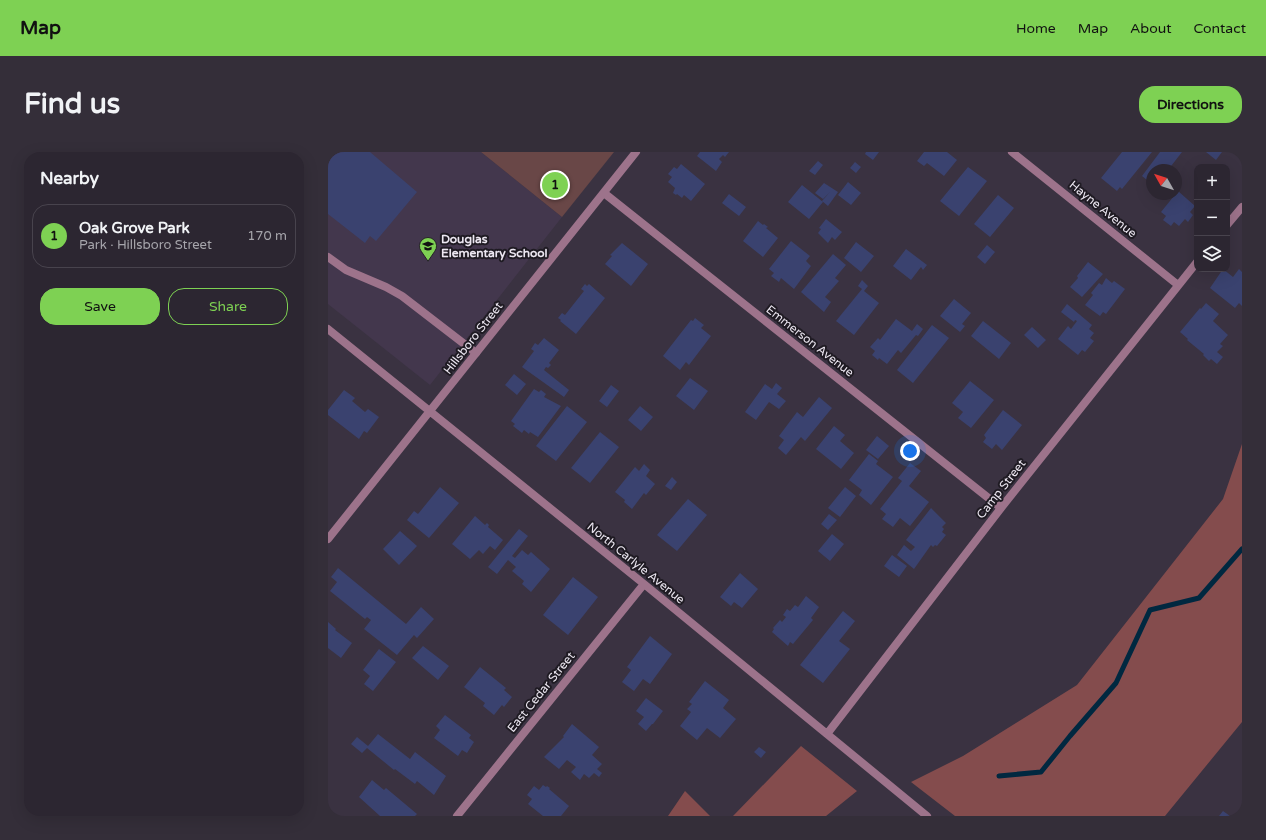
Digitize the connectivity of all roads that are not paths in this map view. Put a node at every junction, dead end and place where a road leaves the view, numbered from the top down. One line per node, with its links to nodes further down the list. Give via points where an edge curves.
1 (636, 152): 3 (street, Hillsboro Street)
2 (1012, 152): 8 (street, Hayne Avenue)
3 (604, 193): 10 (street, Hillsboro Street); 12 (street, Emmerson Avenue)
4 (1242, 207): 5 (street)
5 (1230, 221)
6 (328, 257): 10 (street, via 346,270 402,296)
7 (1194, 266): 8 (street, Camp Street)
8 (1178, 285): 12 (street, Camp Street)
9 (328, 329): 11 (street, North Carlyle Avenue)
10 (476, 353): 11 (street, Hillsboro Street)
11 (430, 412): 13 (street, Hillsboro Street); 14 (street, North Carlyle Avenue)
12 (1001, 508): 15 (street, Camp Street)
13 (328, 540)
14 (644, 584): 15 (street, North Carlyle Avenue); 16 (street, East Cedar Street)
15 (827, 734): 17 (street, North Carlyle Avenue)
16 (457, 816)
17 (927, 816)

